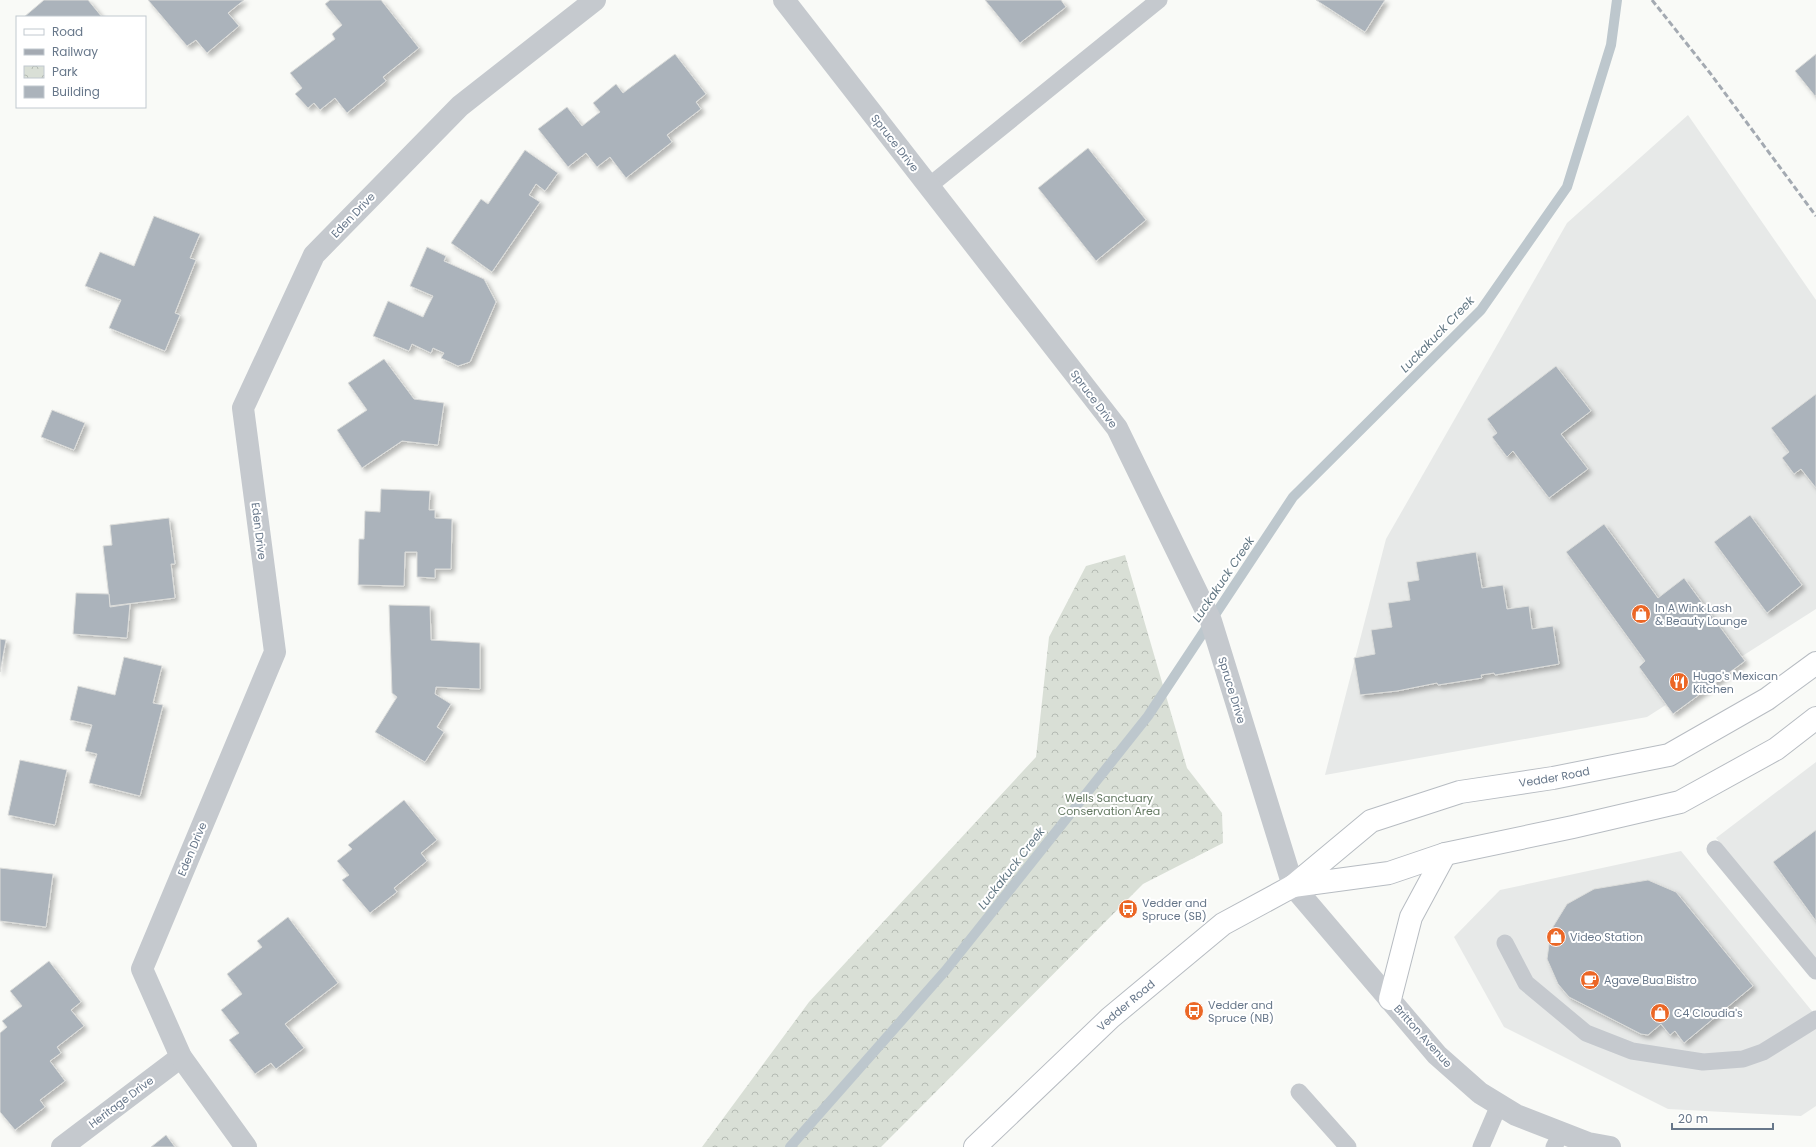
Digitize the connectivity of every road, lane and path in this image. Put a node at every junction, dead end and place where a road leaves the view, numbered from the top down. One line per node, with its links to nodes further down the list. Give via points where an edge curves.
1 (595, 0): 14 (street, Eden Drive, via 460,106 314,255 243,408 274,652 142,969)
2 (784, 0): 4 (street, Spruce Drive)
3 (1159, 0): 4 (lane)
4 (929, 186): 9 (street, Spruce Drive, via 1117,428 1211,621)
5 (1816, 663): 9 (main road, Vedder Road, via 1767,699 1669,755 1553,778 1460,792 1371,821)
6 (1816, 718): 8 (main road, Vedder Road, via 1776,749 1680,802)
7 (1715, 849): 11 (lane)
8 (1445, 854): 9 (main road, Vedder Road, via 1389,873); 12 (main road, via 1411,917)
9 (1293, 886): 12 (street, Britton Avenue); 20 (main road, Vedder Road, via 1223,924 1110,1018)
10 (1505, 943): 13 (lane, via 1526,983 1586,1033 1632,1051 1704,1062 1743,1059 1763,1052)
11 (1816, 971)
12 (1390, 999): 16 (street, Britton Avenue, via 1438,1055 1480,1093)
13 (1816, 1019)
14 (181, 1056): 18 (street, Heritage Drive); 19 (street, Eden Drive)
15 (1299, 1092): 21 (lane)
16 (1500, 1105): 17 (street, Britton Avenue); 22 (lane)
17 (1558, 1140): 23 (street, Britton Avenue)
18 (62, 1147)
19 (246, 1147)
20 (975, 1147)
21 (1348, 1147)
22 (1481, 1147)
23 (1610, 1147)

